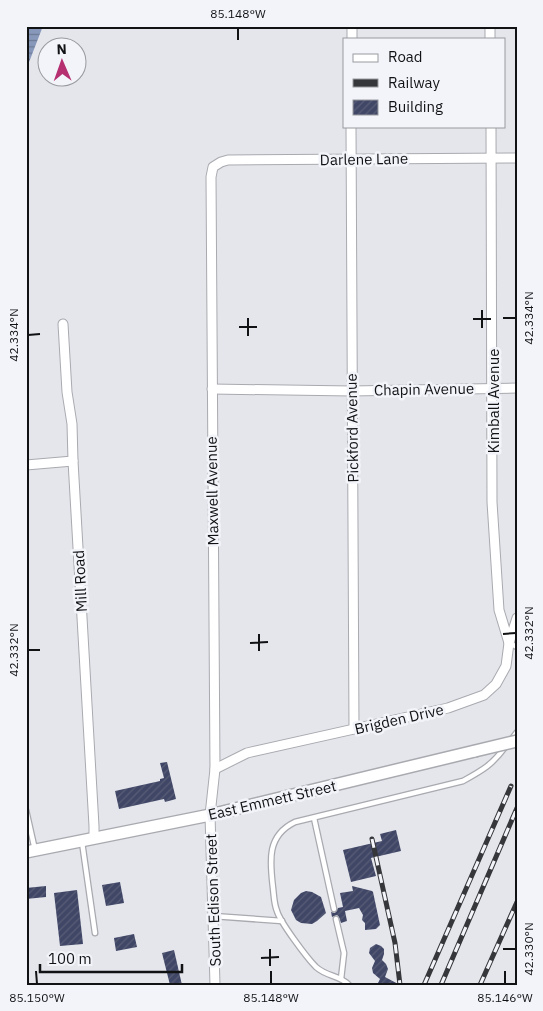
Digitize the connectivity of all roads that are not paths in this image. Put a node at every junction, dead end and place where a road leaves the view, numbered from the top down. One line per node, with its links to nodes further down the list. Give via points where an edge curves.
1 (351, 128): 5 (street, Pickford Avenue)
2 (490, 128): 3 (street, Kimball Avenue)
3 (491, 158): 4 (street, Darlene Lane); 5 (street, Darlene Lane); 8 (street, Kimball Avenue)
4 (517, 158)
5 (350, 159): 6 (street, Darlene Lane, via 228,160); 11 (street, Pickford Avenue)
6 (213, 167): 10 (street, Maxwell Avenue)
7 (63, 324): 12 (street, Mill Road)
8 (493, 388): 9 (street, Chapin Avenue); 11 (street, Chapin Avenue); 15 (street, Kimball Avenue, via 492,502 499,610)
9 (517, 388)
10 (212, 390): 11 (street, Chapin Avenue); 19 (street, Maxwell Avenue)
11 (351, 391): 16 (street, Pickford Avenue)
12 (73, 461): 13 (street); 23 (street, Mill Road)
13 (26, 466)
14 (517, 618): 15 (street, Brigden Drive)
15 (513, 645): 16 (street, Brigden Drive, via 496,684 484,695 448,708)
16 (354, 729): 19 (street, Brigden Drive, via 247,753)
17 (517, 732): 22 (lane, via 494,761 463,781)
18 (517, 741): 21 (street, East Emmett Street, bridge)
19 (215, 769): 21 (street, Maxwell Avenue)
20 (26, 810): 25 (lane)
21 (210, 815): 23 (street, East Emmett Street); 27 (street, South Edison Street)
22 (314, 818): 26 (lane); 29 (lane, via 288,826 274,841 270,862 277,912)
23 (94, 838): 24 (street, East Emmett Street)
24 (82, 841): 25 (street, East Emmett Street); 30 (lane)
25 (31, 851)
26 (334, 909)
27 (214, 916): 29 (lane); 32 (street, South Edison Street)
28 (336, 919): 31 (lane, via 344,953)
29 (282, 921): 31 (lane, via 322,973)
30 (95, 933)
31 (341, 979): 33 (lane)
32 (215, 985)
33 (349, 985)

